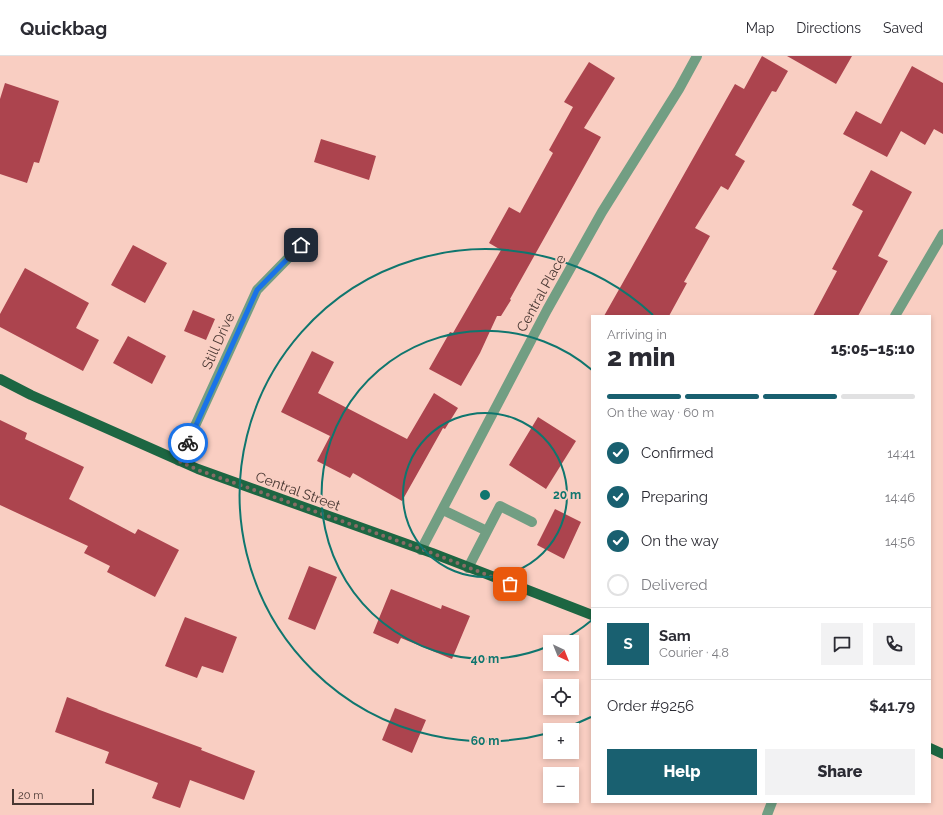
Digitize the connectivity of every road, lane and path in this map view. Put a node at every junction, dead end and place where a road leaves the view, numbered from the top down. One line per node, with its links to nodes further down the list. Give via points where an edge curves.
1 (697, 56): 7 (street, Central Place, via 550,303)
2 (943, 234): 4 (street)
3 (301, 245): 6 (street, Still Drive, via 257,290)
4 (896, 315)
5 (0, 379): 6 (main road, Central Street)
6 (179, 461): 10 (main road, Central Street)
7 (442, 510): 9 (street); 10 (street, Central Place)
8 (532, 522): 9 (street, via 500,506)
9 (487, 531): 11 (street)
10 (421, 550): 11 (main road, Central Street)
11 (468, 568): 12 (main road, Central Street)
12 (591, 615)
13 (931, 748): 14 (main road)
14 (943, 754)
15 (772, 803): 16 (street)
16 (767, 815)

